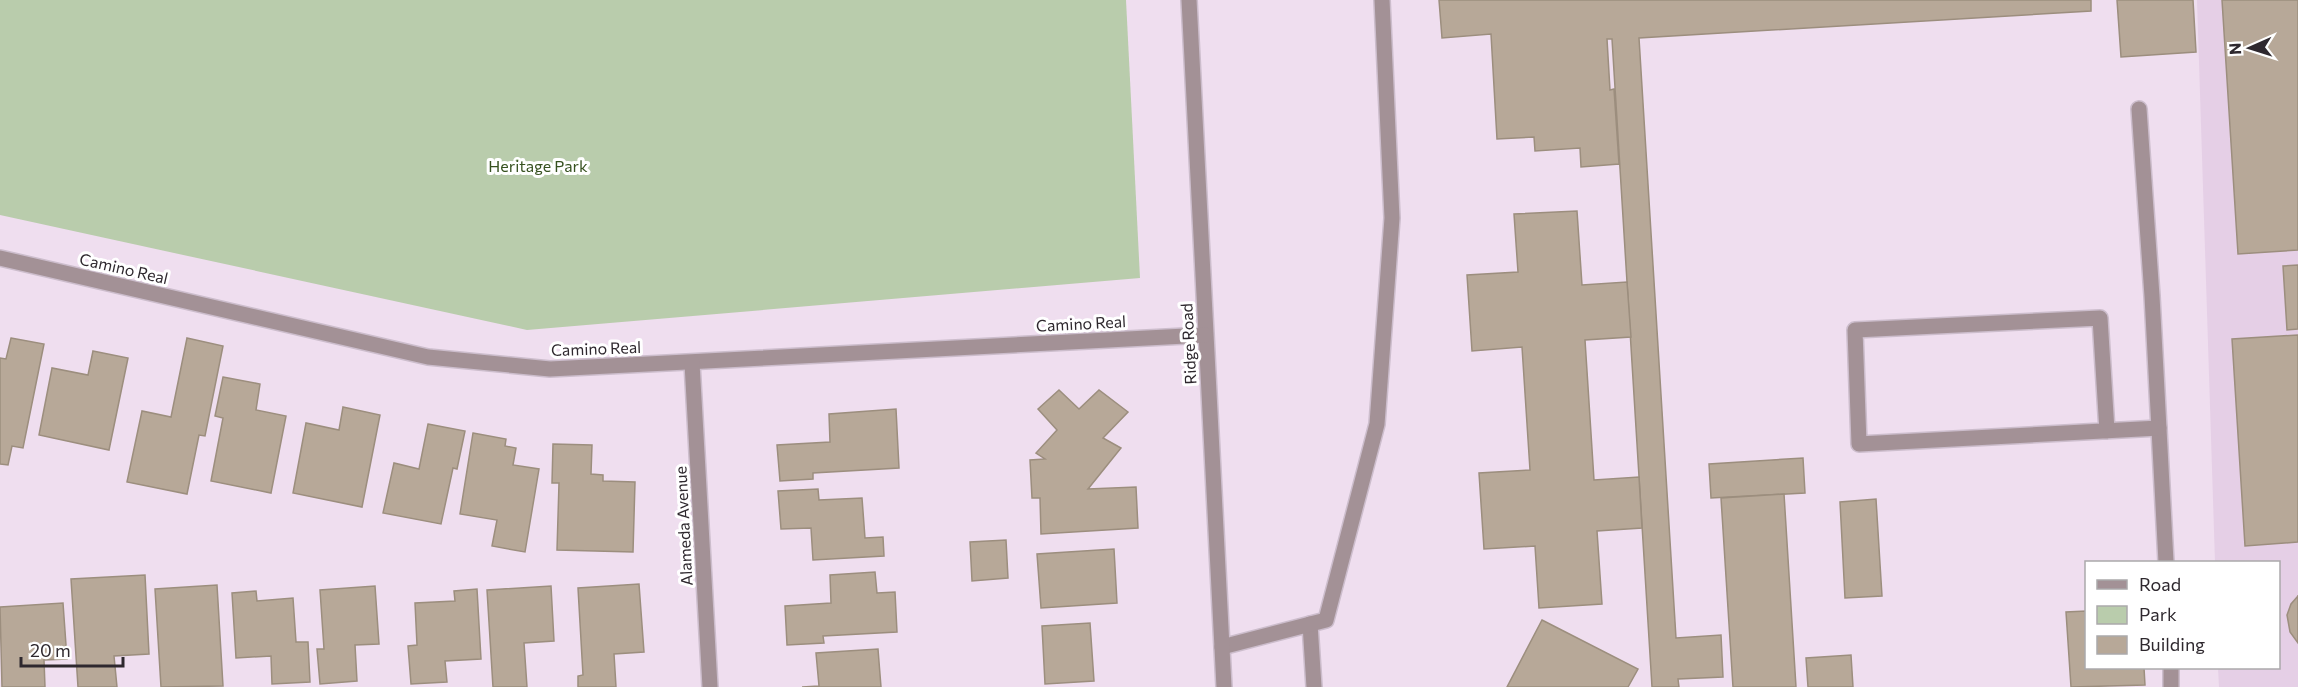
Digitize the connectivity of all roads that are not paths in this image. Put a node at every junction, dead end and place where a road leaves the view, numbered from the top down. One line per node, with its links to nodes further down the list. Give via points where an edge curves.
1 (1189, 0): 5 (street, Ridge Road)
2 (1382, 0): 10 (street, via 1392,218 1377,424 1326,620)
3 (2139, 109): 7 (street)
4 (0, 258): 6 (street, Camino Real, via 428,357 550,369)
5 (1205, 334): 6 (street, Camino Real); 11 (street, Ridge Road)
6 (692, 363): 13 (street, Alameda Avenue)
7 (2158, 428): 8 (street); 9 (street)
8 (2107, 431): 8 (street, via 1858,444 1855,330 2100,318)
9 (2166, 561)
10 (1310, 624): 11 (street); 15 (street)
11 (1222, 647): 14 (street, Ridge Road)
12 (2171, 669): 16 (street)
13 (710, 687)
14 (1224, 687)
15 (1314, 687)
16 (2171, 687)

